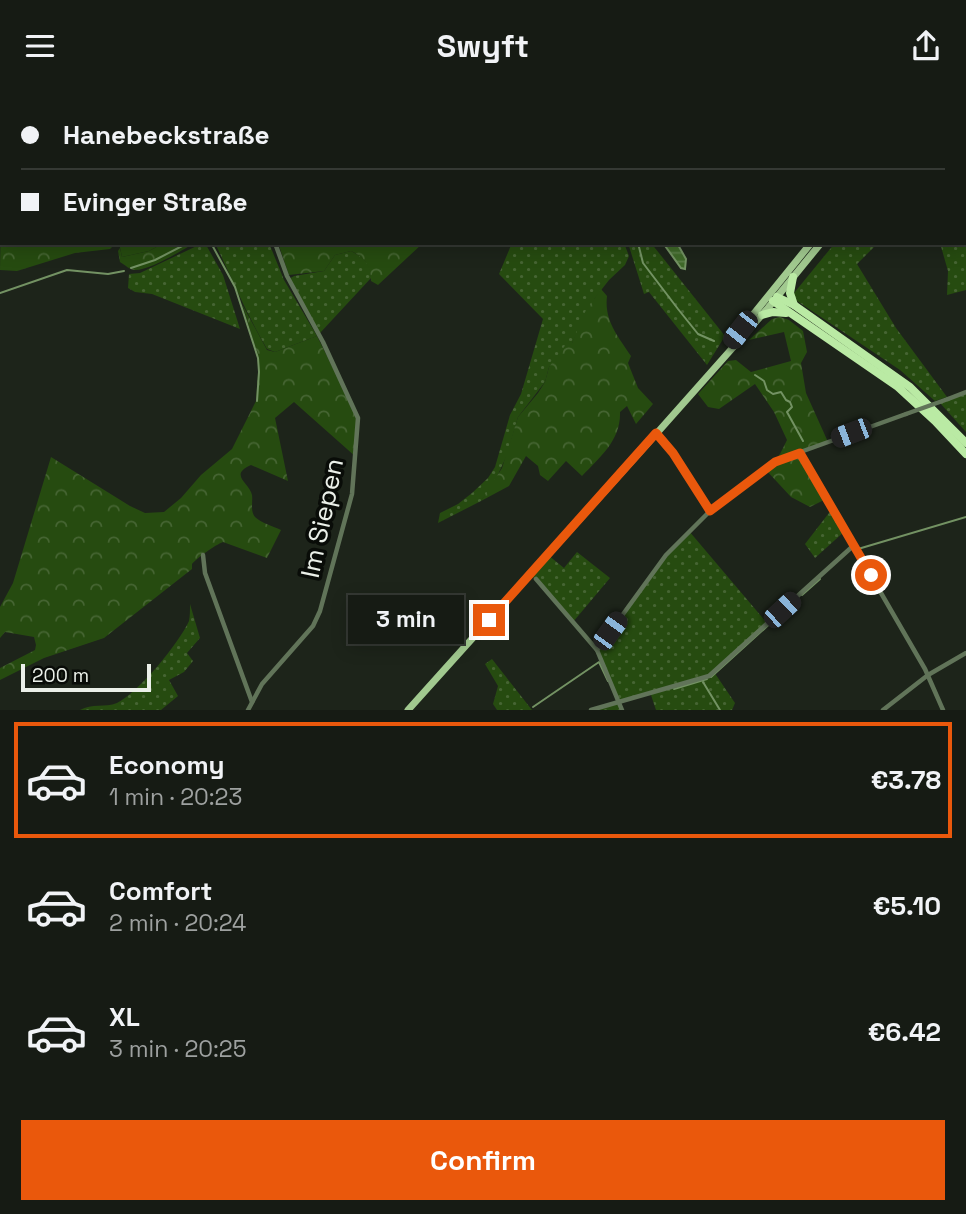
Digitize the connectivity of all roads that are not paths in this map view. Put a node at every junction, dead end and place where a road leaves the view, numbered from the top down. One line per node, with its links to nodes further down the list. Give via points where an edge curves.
1 (276, 245): 21 (street, Im Siepen, via 286,276 358,418 352,494 320,611 313,627)
2 (810, 245): 5 (main road)
3 (819, 245): 4 (main road)
4 (793, 277): 5 (main road); 6 (highway)
5 (772, 296): 6 (highway); 7 (main road); 8 (main road)
6 (791, 309): 7 (highway); 11 (highway, via 910,387); 13 (highway, via 898,387)
7 (762, 315): 8 (main road)
8 (722, 358): 10 (main road)
9 (966, 392): 12 (street, bridge)
10 (656, 433): 14 (street); 24 (main road)
11 (966, 443)
12 (800, 453): 14 (street, via 775,462); 15 (street)
13 (966, 454)
14 (710, 511): 18 (street, via 666,555)
15 (853, 546): 20 (street); 22 (street, via 709,676)
16 (203, 555): 21 (street, via 202,565)
17 (536, 579): 18 (street)
18 (597, 649): 22 (street)
19 (966, 653): 20 (street)
20 (928, 675): 27 (street); 28 (street)
21 (251, 702): 23 (street, Im Siepen)
22 (620, 702): 25 (street); 26 (street)
23 (247, 710)
24 (408, 710)
25 (591, 710)
26 (622, 710)
27 (883, 710)
28 (943, 710)

